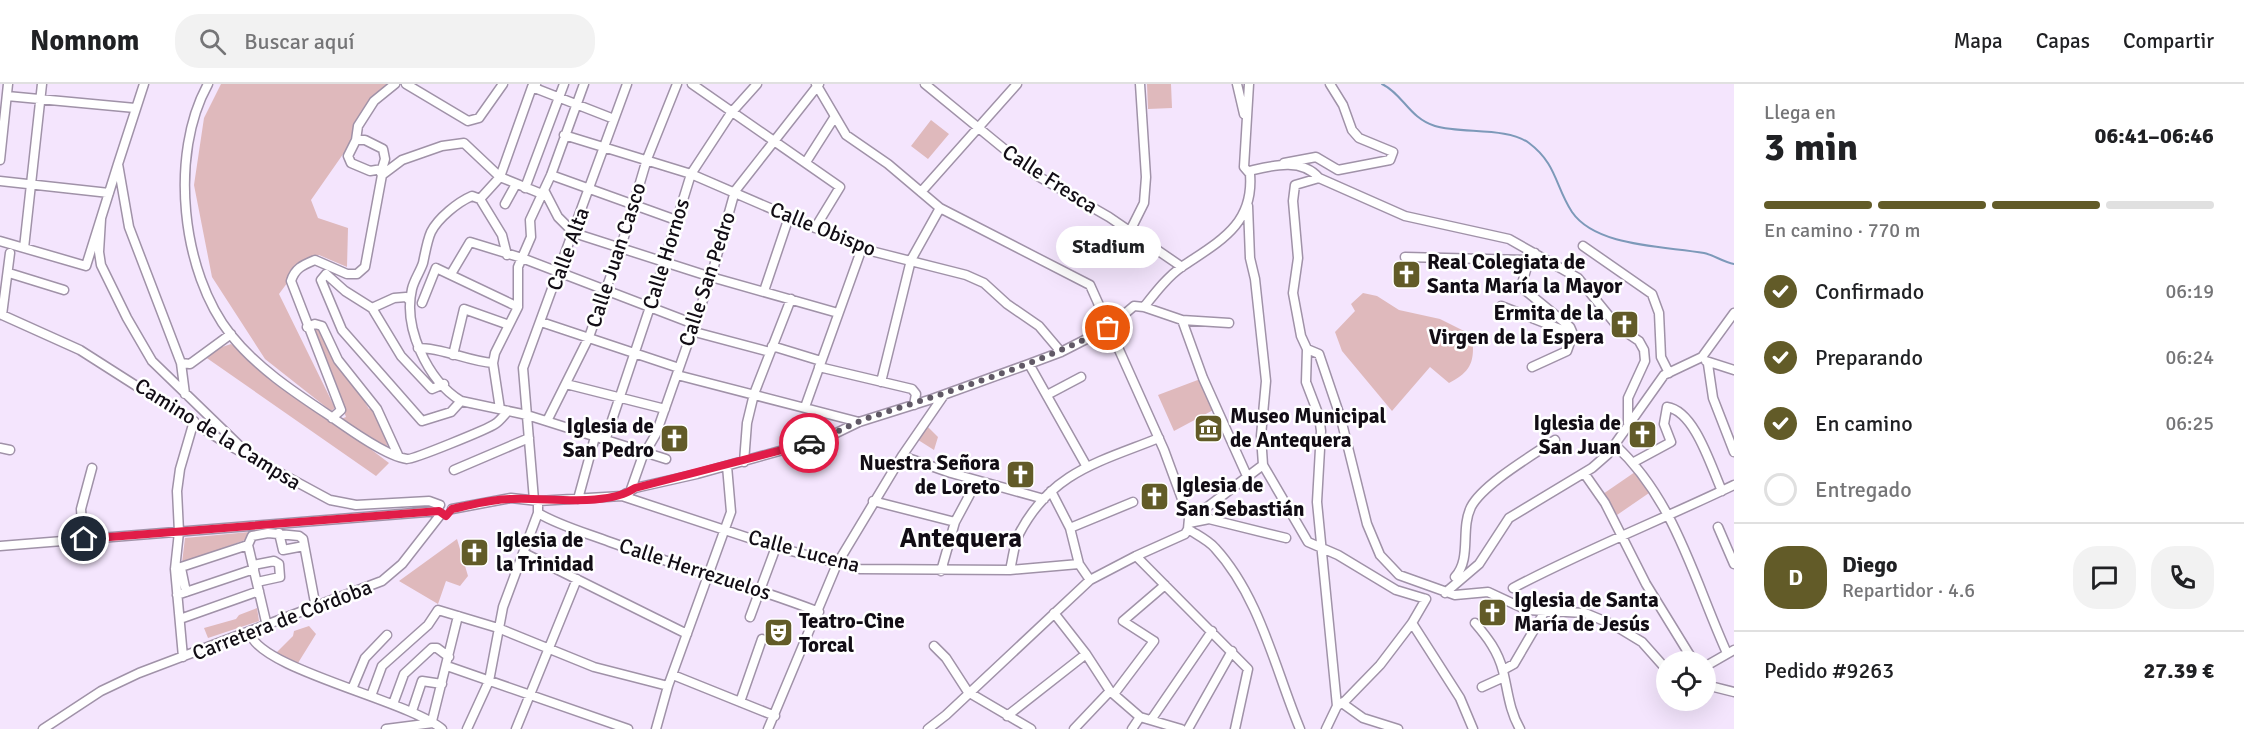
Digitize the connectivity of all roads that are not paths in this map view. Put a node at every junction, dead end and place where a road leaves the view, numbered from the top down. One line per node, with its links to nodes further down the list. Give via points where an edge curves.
1 (8, 84): 22 (street)
2 (42, 84): 23 (street)
3 (144, 84): 26 (street)
4 (208, 84): 106 (street, via 189,141 186,218 198,267 212,303)
5 (395, 84): 33 (street, via 374,101 357,126)
6 (406, 84): 7 (street, via 468,122 479,118)
7 (503, 84)
8 (564, 84): 24 (street)
9 (584, 84): 25 (street)
10 (627, 84): 29 (street, Calle Alta)
11 (677, 84): 36 (street, Calle Juan Casco)
12 (757, 84): 27 (street, Calle Hornos)
13 (925, 84): 31 (street, Calle Fresca)
14 (1017, 84): 31 (street)
15 (1140, 84): 65 (street, via 1146,177 1144,204)
16 (1237, 84): 30 (street)
17 (1249, 84): 30 (street)
18 (1330, 84): 39 (street, via 1352,130 1359,138 1393,152 1390,160 1338,170 1316,157)
19 (534, 85): 24 (street); 45 (street)
20 (696, 85): 27 (street)
21 (817, 85): 28 (street); 34 (street, Calle San Pedro)
22 (7, 96): 23 (street); 37 (street)
23 (40, 99): 26 (street); 48 (street)
24 (558, 99): 25 (street); 50 (street)
25 (577, 104): 29 (street); 32 (street)
26 (135, 108): 40 (street)
27 (731, 113): 34 (street); 43 (street, Calle Hornos)
28 (834, 118): 38 (street); 54 (street, via 846,135)
29 (614, 119): 35 (street, Calle Alta)
30 (1247, 120): 41 (street, via 1244,167)
31 (976, 128): 54 (street); 65 (street, Calle Fresca, via 1036,175)
32 (564, 135): 35 (street, Calle Obispo); 44 (street)
33 (356, 140): 42 (street, via 366,140 383,149); 42 (street, via 348,156 351,163)
34 (773, 141): 38 (street); 52 (street, Calle San Pedro)
35 (604, 146): 36 (street, Calle Obispo); 51 (street, Calle Alta)
36 (647, 159): 43 (street, Calle Obispo); 58 (street, Calle Juan Casco)
37 (0, 160)
38 (806, 162): 64 (street, via 840,187)
39 (1284, 163): 41 (street); 46 (street, via 1314,171)
40 (118, 164): 55 (street); 116 (street, via 129,227)
41 (1249, 171): 59 (street)
42 (380, 172): 45 (street, via 402,160 456,142 472,149); 80 (street, via 365,267 357,274)
43 (691, 174): 52 (street, Calle Obispo); 63 (street, Calle Hornos)
44 (551, 175): 51 (street); 53 (street)
45 (500, 177): 49 (street); 56 (street)
46 (1319, 178): 74 (street, via 1405,216 1499,236); 111 (street, via 1295,185 1293,201 1298,258 1293,293)
47 (0, 181): 48 (street)
48 (31, 184): 55 (street); 70 (street)
49 (516, 184): 50 (street); 57 (street)
50 (525, 188): 53 (street)
51 (590, 188): 58 (street); 66 (street, Calle Alta)
52 (735, 191): 61 (street, Calle Obispo); 84 (street, Calle San Pedro)
53 (543, 192): 66 (street, via 558,217); 76 (street, via 530,220 531,237)
54 (921, 192): 60 (street)
55 (109, 194): 62 (street)
56 (480, 199): 73 (street, via 502,235); 89 (street, via 466,198 431,232)
57 (505, 204)
58 (633, 206): 63 (street); 69 (street, Calle Juan Casco)
59 (1248, 206): 79 (street, via 1218,243); 163 (street, via 1250,258 1266,381)
60 (940, 207): 77 (street); 105 (street, via 1090,285)
61 (789, 217): 64 (street, Calle Obispo); 86 (street)
62 (101, 219): 70 (street, via 86,265); 129 (street, via 99,252 106,278 147,353)
63 (676, 220): 78 (street, Calle Hornos)
64 (815, 228): 71 (street, Calle Obispo)
65 (1130, 231): 79 (street, Calle Fresca)
66 (574, 233): 69 (street); 82 (street, Calle Alta)
67 (0, 242): 70 (street)
68 (1582, 246): 123 (street, via 1652,294 1659,313 1660,357)
69 (621, 247): 78 (street); 87 (street, Calle Juan Casco)
70 (24, 248)
71 (862, 248): 77 (street, Calle Obispo); 96 (street)
72 (10, 253): 81 (street)
73 (507, 255): 76 (street); 83 (street, via 470,242)
74 (1532, 256): 75 (street); 107 (street, via 1521,287 1570,327); 146 (street, via 1578,278 1618,327 1639,341 1645,361 1628,398)
75 (1405, 257)
76 (522, 258): 82 (street); 92 (street, via 518,267)
77 (911, 260): 113 (street, Calle Obispo, via 984,283 1039,326); 125 (street)
78 (663, 262): 84 (street); 93 (street, Calle Hornos)
79 (1182, 267): 94 (street)
80 (327, 269): 95 (street, via 345,291); 103 (street, via 315,260 294,272 293,290); 135 (street, via 321,280 342,330 422,421 451,412)
81 (9, 273): 85 (street); 98 (street)
82 (559, 273): 87 (street); 100 (street, Calle Alta)
83 (451, 274): 90 (street, via 436,268); 92 (street)
84 (711, 277): 86 (street); 104 (street, Calle San Pedro)
85 (64, 290)
86 (764, 291): 88 (street)
87 (606, 292): 93 (street); 108 (street, Calle Juan Casco)
88 (791, 299): 96 (street); 110 (street)
89 (410, 301): 95 (street, via 406,297 394,298); 109 (street)
90 (422, 303)
91 (1501, 306): 107 (street)
92 (518, 307): 102 (street)
93 (651, 307): 104 (street); 112 (street, Calle Hornos)
94 (1144, 307): 99 (street); 105 (street, via 1131,308)
95 (372, 308): 126 (street, via 401,356 426,385 432,389)
96 (838, 313): 118 (street)
97 (1734, 314): 115 (street)
98 (2, 316): 143 (street, Camino de la Campsa, via 80,350)
99 (1182, 320): 101 (street); 169 (street)
100 (541, 322): 108 (street); 141 (street, Calle Alta, via 523,368)
101 (1229, 323)
102 (509, 325): 114 (street, via 464,309); 117 (street)
103 (307, 327): 142 (street, via 341,410); 157 (street, via 322,326 338,360 376,409)
104 (693, 327): 110 (street); 122 (street, Calle San Pedro)
105 (1108, 328): 113 (street); 149 (street)
106 (231, 334): 116 (street, via 190,364); 142 (street, via 267,370)
107 (1573, 334): 120 (street, via 1567,351)
108 (589, 337): 112 (street); 127 (street, Calle Juan Casco)
109 (418, 348): 114 (street); 126 (street)
110 (771, 349): 118 (street); 130 (street)
111 (1307, 349): 196 (street, via 1306,382 1321,431 1317,502); 214 (street, via 1319,354 1341,419 1367,524 1380,555 1399,575)
112 (633, 352): 122 (street); 133 (street, Calle Hornos)
113 (1061, 352): 119 (street)
114 (453, 355): 117 (street)
115 (1705, 360): 121 (street); 123 (street); 156 (street, via 1713,398)
116 (181, 363): 129 (street)
117 (493, 363): 139 (street)
118 (820, 364): 125 (street); 137 (street)
119 (1029, 364): 131 (street); 132 (street)
120 (1532, 367)
121 (1734, 370)
122 (678, 371): 130 (street); 138 (street, Calle San Pedro)
123 (1669, 373): 146 (street)
124 (1081, 377): 132 (street)
125 (881, 382): 128 (street)
126 (444, 384): 135 (street)
127 (566, 384): 133 (street); 144 (street, Calle Juan Casco)
128 (915, 391): 134 (street); 136 (street)
129 (185, 394): 158 (street)
130 (754, 394): 137 (street); 161 (street)
131 (945, 395): 134 (street); 140 (street)
132 (1047, 395): 165 (street)
133 (619, 399): 138 (street); 151 (street, Calle Hornos)
134 (932, 399): 136 (street); 140 (street)
135 (461, 401): 139 (street)
136 (914, 405): 145 (street)
137 (806, 407): 145 (street)
138 (664, 409): 155 (street, Calle San Pedro)
139 (504, 410): 141 (street); 157 (street, via 496,424 408,460)
140 (930, 413): 159 (street)
141 (527, 415): 144 (street); 148 (street, Calle Alta)
142 (332, 418): 157 (street, via 391,456)
143 (194, 421): 158 (street, Camino de la Campsa); 188 (street, via 178,480)
144 (547, 422): 147 (street)
145 (858, 422): 161 (street, via 826,438)
146 (1628, 423): 152 (street)
147 (595, 437): 151 (street); 175 (street)
148 (529, 438): 167 (street); 177 (street, Calle Alta)
149 (1159, 438): 165 (street); 184 (street)
150 (1555, 440): 214 (street, via 1507,472 1471,507 1464,567)
151 (605, 441): 155 (street)
152 (1615, 445): 162 (street); 168 (street)
153 (0, 448): 154 (street)
154 (10, 450)
155 (645, 452): 160 (street); 174 (street, Calle San Pedro)
156 (1734, 452)
157 (398, 455)
158 (251, 456): 180 (street, Camino de la Campsa, via 310,491 344,504 429,501)
159 (902, 456): 170 (street); 178 (street)
160 (666, 459)
161 (744, 462): 164 (street)
162 (1634, 462): 173 (street, via 1671,442 1665,416 1667,407 1677,409 1690,421); 182 (street)
163 (1263, 465): 169 (street); 196 (street, via 1305,540)
164 (728, 466): 174 (street); 187 (street, via 731,513)
165 (1087, 467): 172 (street, via 1064,478)
166 (92, 468): 192 (street, via 81,509)
167 (454, 470)
168 (1584, 473): 190 (street); 214 (street, via 1509,518 1479,564)
169 (1247, 476): 184 (street)
170 (977, 481): 176 (street); 183 (street)
171 (1734, 485): 173 (street)
172 (1051, 491): 176 (street); 186 (street)
173 (1722, 491): 182 (street)
174 (628, 496): 175 (street); 187 (street, Calle Lucena)
175 (578, 499): 177 (street)
176 (1044, 499): 205 (street, via 1018,535)
177 (536, 501): 180 (street, via 511,498 452,509 447,502); 181 (street, Calle Alta)
178 (873, 501): 183 (street); 200 (street)
179 (1133, 502): 186 (street)
180 (440, 510): 188 (street); 217 (street, Carretera de Córdoba, via 408,557 388,578)
181 (538, 513): 198 (street, Calle Alta); 207 (street, Calle Herrezuelos)
182 (1671, 517): 190 (street); 237 (street)
183 (955, 522): 206 (street)
184 (1189, 523): 191 (street, via 1209,519); 199 (street, via 1185,534); 279 (street, via 1216,548 1244,590 1269,644)
185 (1718, 527): 202 (street)
186 (1070, 528): 201 (street)
187 (726, 529): 197 (street, Calle Lucena); 207 (street)
188 (179, 532): 192 (street); 204 (street)
189 (279, 533): 193 (street, via 252,536); 195 (street, via 299,536); 195 (street, via 283,550)
190 (1622, 535): 212 (street); 236 (street, via 1646,584)
191 (1286, 538)
192 (84, 539): 194 (street)
193 (248, 545): 203 (street); 204 (street)
194 (0, 546)
195 (304, 546): 217 (street)
196 (1321, 546): 216 (street, via 1386,586); 258 (street)
197 (776, 547): 200 (street, Calle Lucena); 213 (street)
198 (524, 553): 208 (street); 227 (street, Calle Alta)
199 (1136, 556): 209 (street); 210 (street)
200 (837, 564): 206 (street, Calle Lucena, via 860,569); 219 (street)
201 (1079, 564): 205 (street, Calle Lucena); 209 (street)
202 (1734, 564)
203 (254, 567): 211 (street); 211 (street, via 274,561 279,564 278,578); 215 (street)
204 (178, 568): 215 (street)
205 (1010, 570): 206 (street, Calle Lucena)
206 (941, 571)
207 (708, 575): 213 (street, Calle Herrezuelos); 231 (street)
208 (577, 579): 231 (street); 234 (street)
209 (1090, 580): 220 (street)
210 (1165, 585): 228 (street); 253 (street, via 1123,621 1154,641)
211 (258, 586): 223 (street); 226 (street)
212 (1513, 588)
213 (760, 589): 219 (street, Calle Herrezuelos); 222 (street)
214 (1448, 589): 216 (street); 218 (street, via 1455,595 1488,592 1527,610)
215 (182, 594): 223 (street)
216 (1426, 599): 225 (street)
217 (316, 608): 226 (street, Carretera de Córdoba)
218 (1545, 611): 240 (street, via 1585,613 1614,625 1642,642); 243 (street, via 1514,664)
219 (819, 612): 260 (street)
220 (1054, 613): 238 (street); 251 (street)
221 (458, 615): 227 (street); 242 (street); 254 (street, via 438,610 428,625 382,666)
222 (750, 617)
223 (180, 619): 239 (street)
224 (1474, 622): 243 (street, via 1493,644)
225 (1412, 623): 258 (street, via 1380,665); 282 (street, via 1460,698)
226 (267, 626): 229 (street, Carretera de Córdoba)
227 (498, 628): 234 (street); 245 (street, Calle Alta)
228 (1212, 631): 235 (street); 263 (street)
229 (250, 633): 239 (street, Carretera de Córdoba); 249 (street, via 253,641 278,660)
230 (387, 634): 249 (street, via 365,658)
231 (687, 634): 244 (street)
232 (762, 639): 256 (street)
233 (934, 646): 251 (street)
234 (548, 650): 247 (street, via 594,668); 255 (street)
235 (1232, 651): 277 (street); 278 (street, via 1248,669)
236 (1687, 651)
237 (1730, 651): 241 (street)
238 (1086, 654): 253 (street); 261 (street)
239 (183, 657): 265 (street, Carretera de Córdoba, via 108,687)
240 (1656, 657)
241 (1716, 660)
242 (448, 661): 245 (street); 246 (street); 257 (street, via 432,648 404,674)
243 (1503, 674): 248 (street); 283 (street, via 1511,712)
244 (673, 675): 247 (street); 256 (street)
245 (489, 681): 255 (street); 267 (street, Calle Alta)
246 (442, 684): 259 (street, via 422,681); 264 (street)
247 (668, 686): 270 (street)
248 (1482, 687)
249 (352, 688): 254 (street)
250 (1716, 688): 252 (street)
251 (968, 692): 261 (street); 272 (street)
252 (1734, 692)
253 (1112, 693): 262 (street); 274 (street)
254 (371, 696): 257 (street)
255 (530, 696): 268 (street); 269 (street)
256 (740, 702): 260 (street)
257 (393, 704): 259 (street)
258 (1339, 704): 280 (street); 281 (street, via 1363,718)
259 (412, 711): 264 (street)
260 (775, 716): 271 (street)
261 (1007, 716): 273 (street)
262 (1140, 717): 263 (street); 275 (street)
263 (1151, 720): 276 (street)
264 (437, 724): 266 (street)
265 (43, 729)
266 (386, 729)
267 (467, 729)
268 (516, 729)
269 (628, 729)
270 (656, 729)
271 (768, 729)
272 (928, 729)
273 (1031, 729)
274 (1074, 729)
275 (1132, 729)
276 (1181, 729)
277 (1188, 729)
278 (1235, 729)
279 (1300, 729)
280 (1326, 729)
281 (1398, 729)
282 (1473, 729)
283 (1520, 729)

